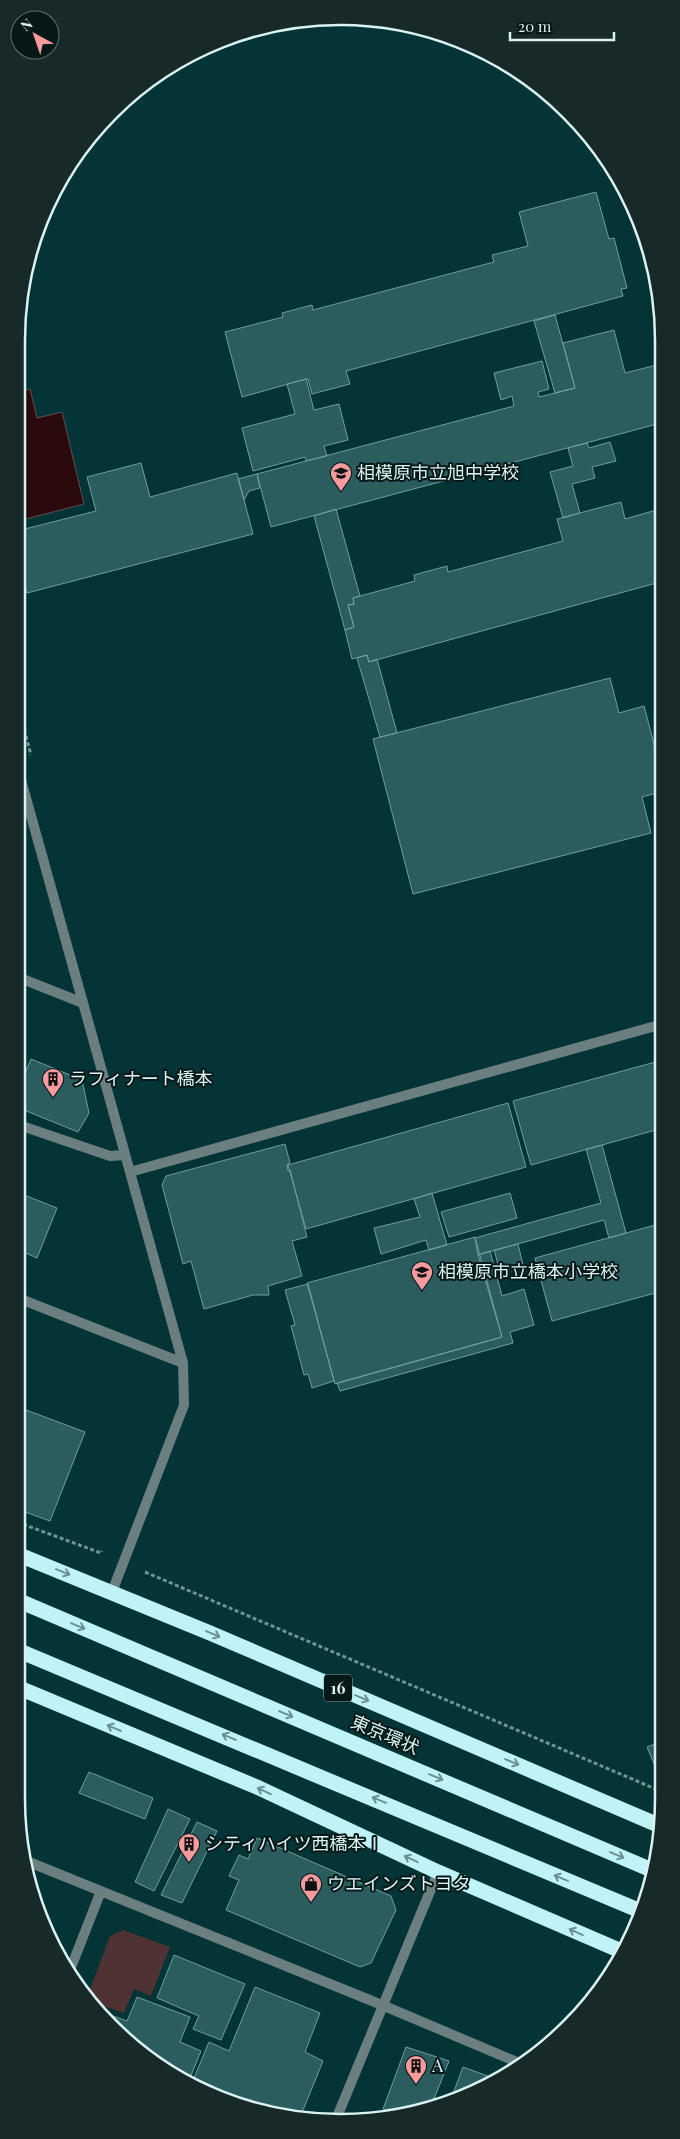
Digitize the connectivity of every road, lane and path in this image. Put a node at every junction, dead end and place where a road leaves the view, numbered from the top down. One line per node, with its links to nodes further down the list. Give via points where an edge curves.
1 (25, 794): 3 (street)
2 (25, 980): 3 (street)
3 (82, 1003): 6 (street)
4 (655, 1026): 7 (street)
5 (25, 1127): 6 (street, via 110,1156)
6 (125, 1155): 7 (street)
7 (130, 1172): 9 (street)
8 (25, 1301): 9 (street)
9 (183, 1363): 14 (street, via 184,1405)
10 (25, 1525): 11 (path, via 101,1553)
11 (105, 1544)
12 (25, 1557): 14 (highway, 16, one-way to 14)
13 (143, 1571): 18 (path)
14 (112, 1592): 19 (highway, 16, one-way to 19)
15 (25, 1603): 21 (highway, 東京環状 / 16, one-way to 21)
16 (25, 1653): 24 (highway, one-way to 16)
17 (25, 1690): 22 (highway, one-way to 17, via 258,1788)
18 (655, 1789)
19 (654, 1823)
20 (32, 1863): 23 (street)
21 (647, 1868)
22 (438, 1872): 25 (highway, one-way to 22); 27 (street)
23 (101, 1891): 26 (street); 27 (street)
24 (635, 1909)
25 (617, 1949)
26 (72, 1964)
27 (382, 2005): 28 (street); 29 (street)
28 (515, 2061)
29 (338, 2114)

